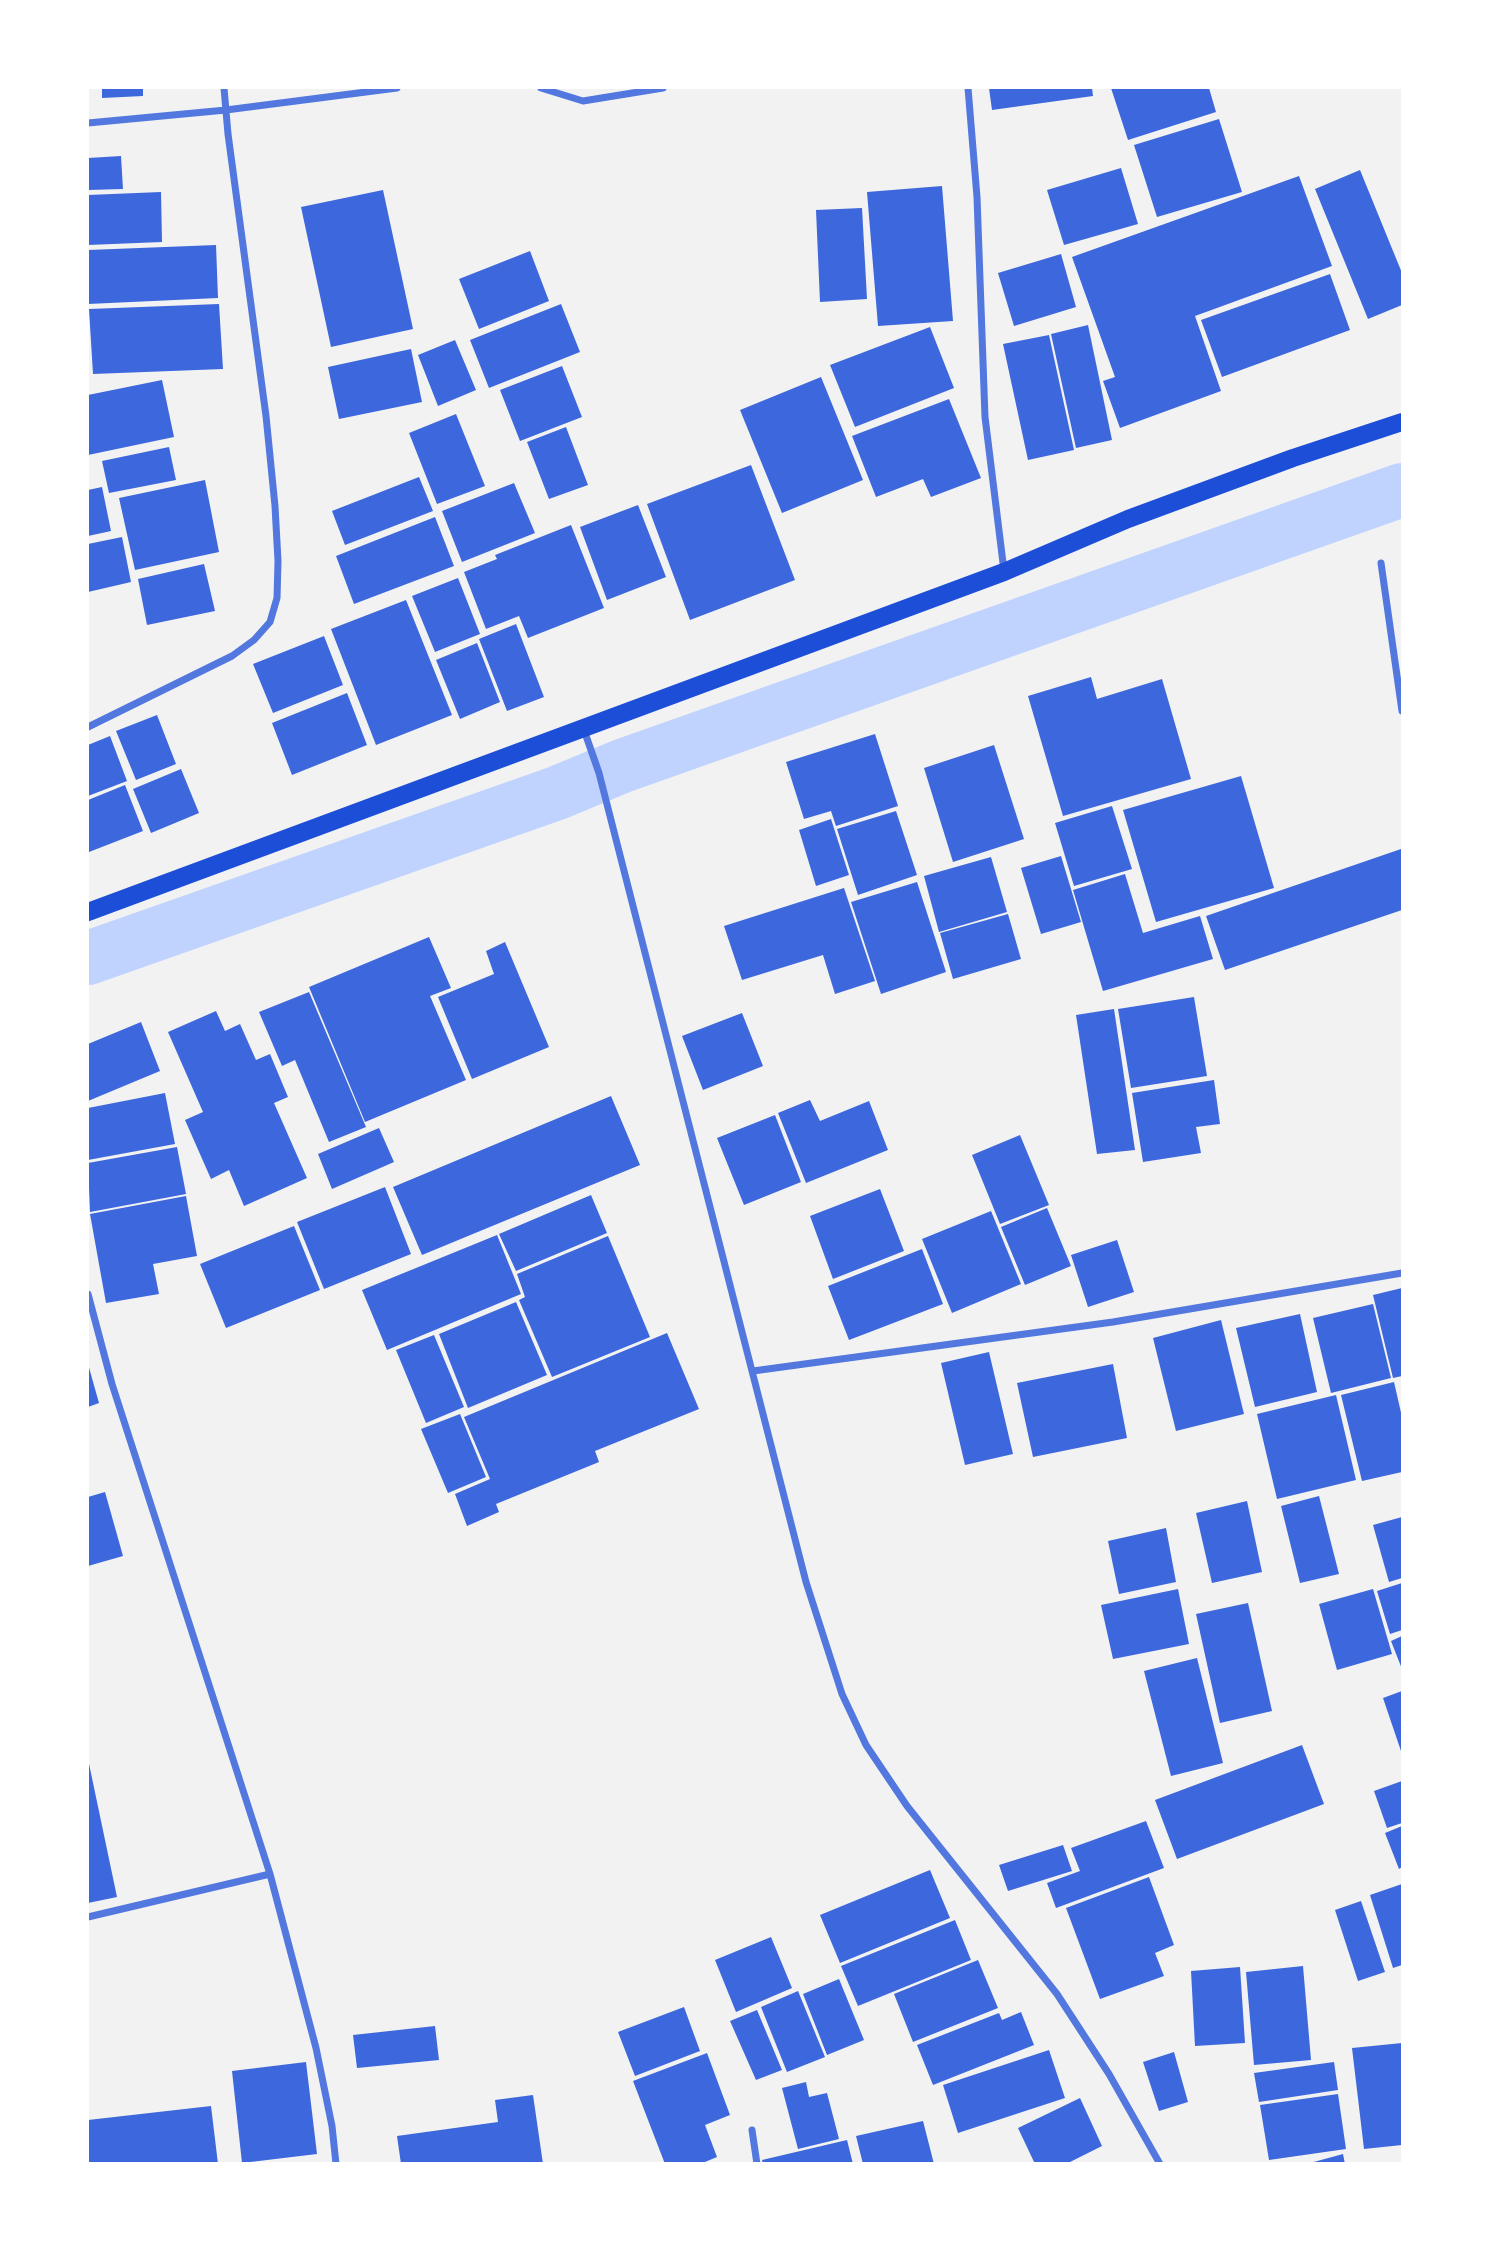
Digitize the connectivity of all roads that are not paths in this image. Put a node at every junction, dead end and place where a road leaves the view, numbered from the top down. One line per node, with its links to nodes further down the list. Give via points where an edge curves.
1 (224, 88): 6 (street)
2 (397, 88): 6 (street)
3 (541, 88): 4 (street, via 583,101)
4 (663, 88)
5 (968, 88): 10 (street, via 985,416)
6 (226, 110): 7 (street); 12 (street, via 266,416 275,506 277,598 270,622 232,656)
7 (88, 123)
8 (1402, 422): 10 (main road, via 1154,510)
9 (1381, 563): 11 (street)
10 (1004, 572): 13 (main road)
11 (1402, 711)
12 (88, 727)
13 (583, 728): 14 (main road); 17 (street, via 616,838)
14 (88, 912)
15 (1402, 1273): 17 (street, via 1114,1322)
16 (88, 1294): 18 (street, via 112,1384)
17 (752, 1371): 23 (street, via 806,1582 842,1695 866,1745 906,1807 1057,1994)
18 (270, 1874): 19 (street); 21 (street, via 316,2048)
19 (88, 1917)
20 (752, 2130): 22 (street)
21 (336, 2164)
22 (757, 2164)
23 (1160, 2164)

